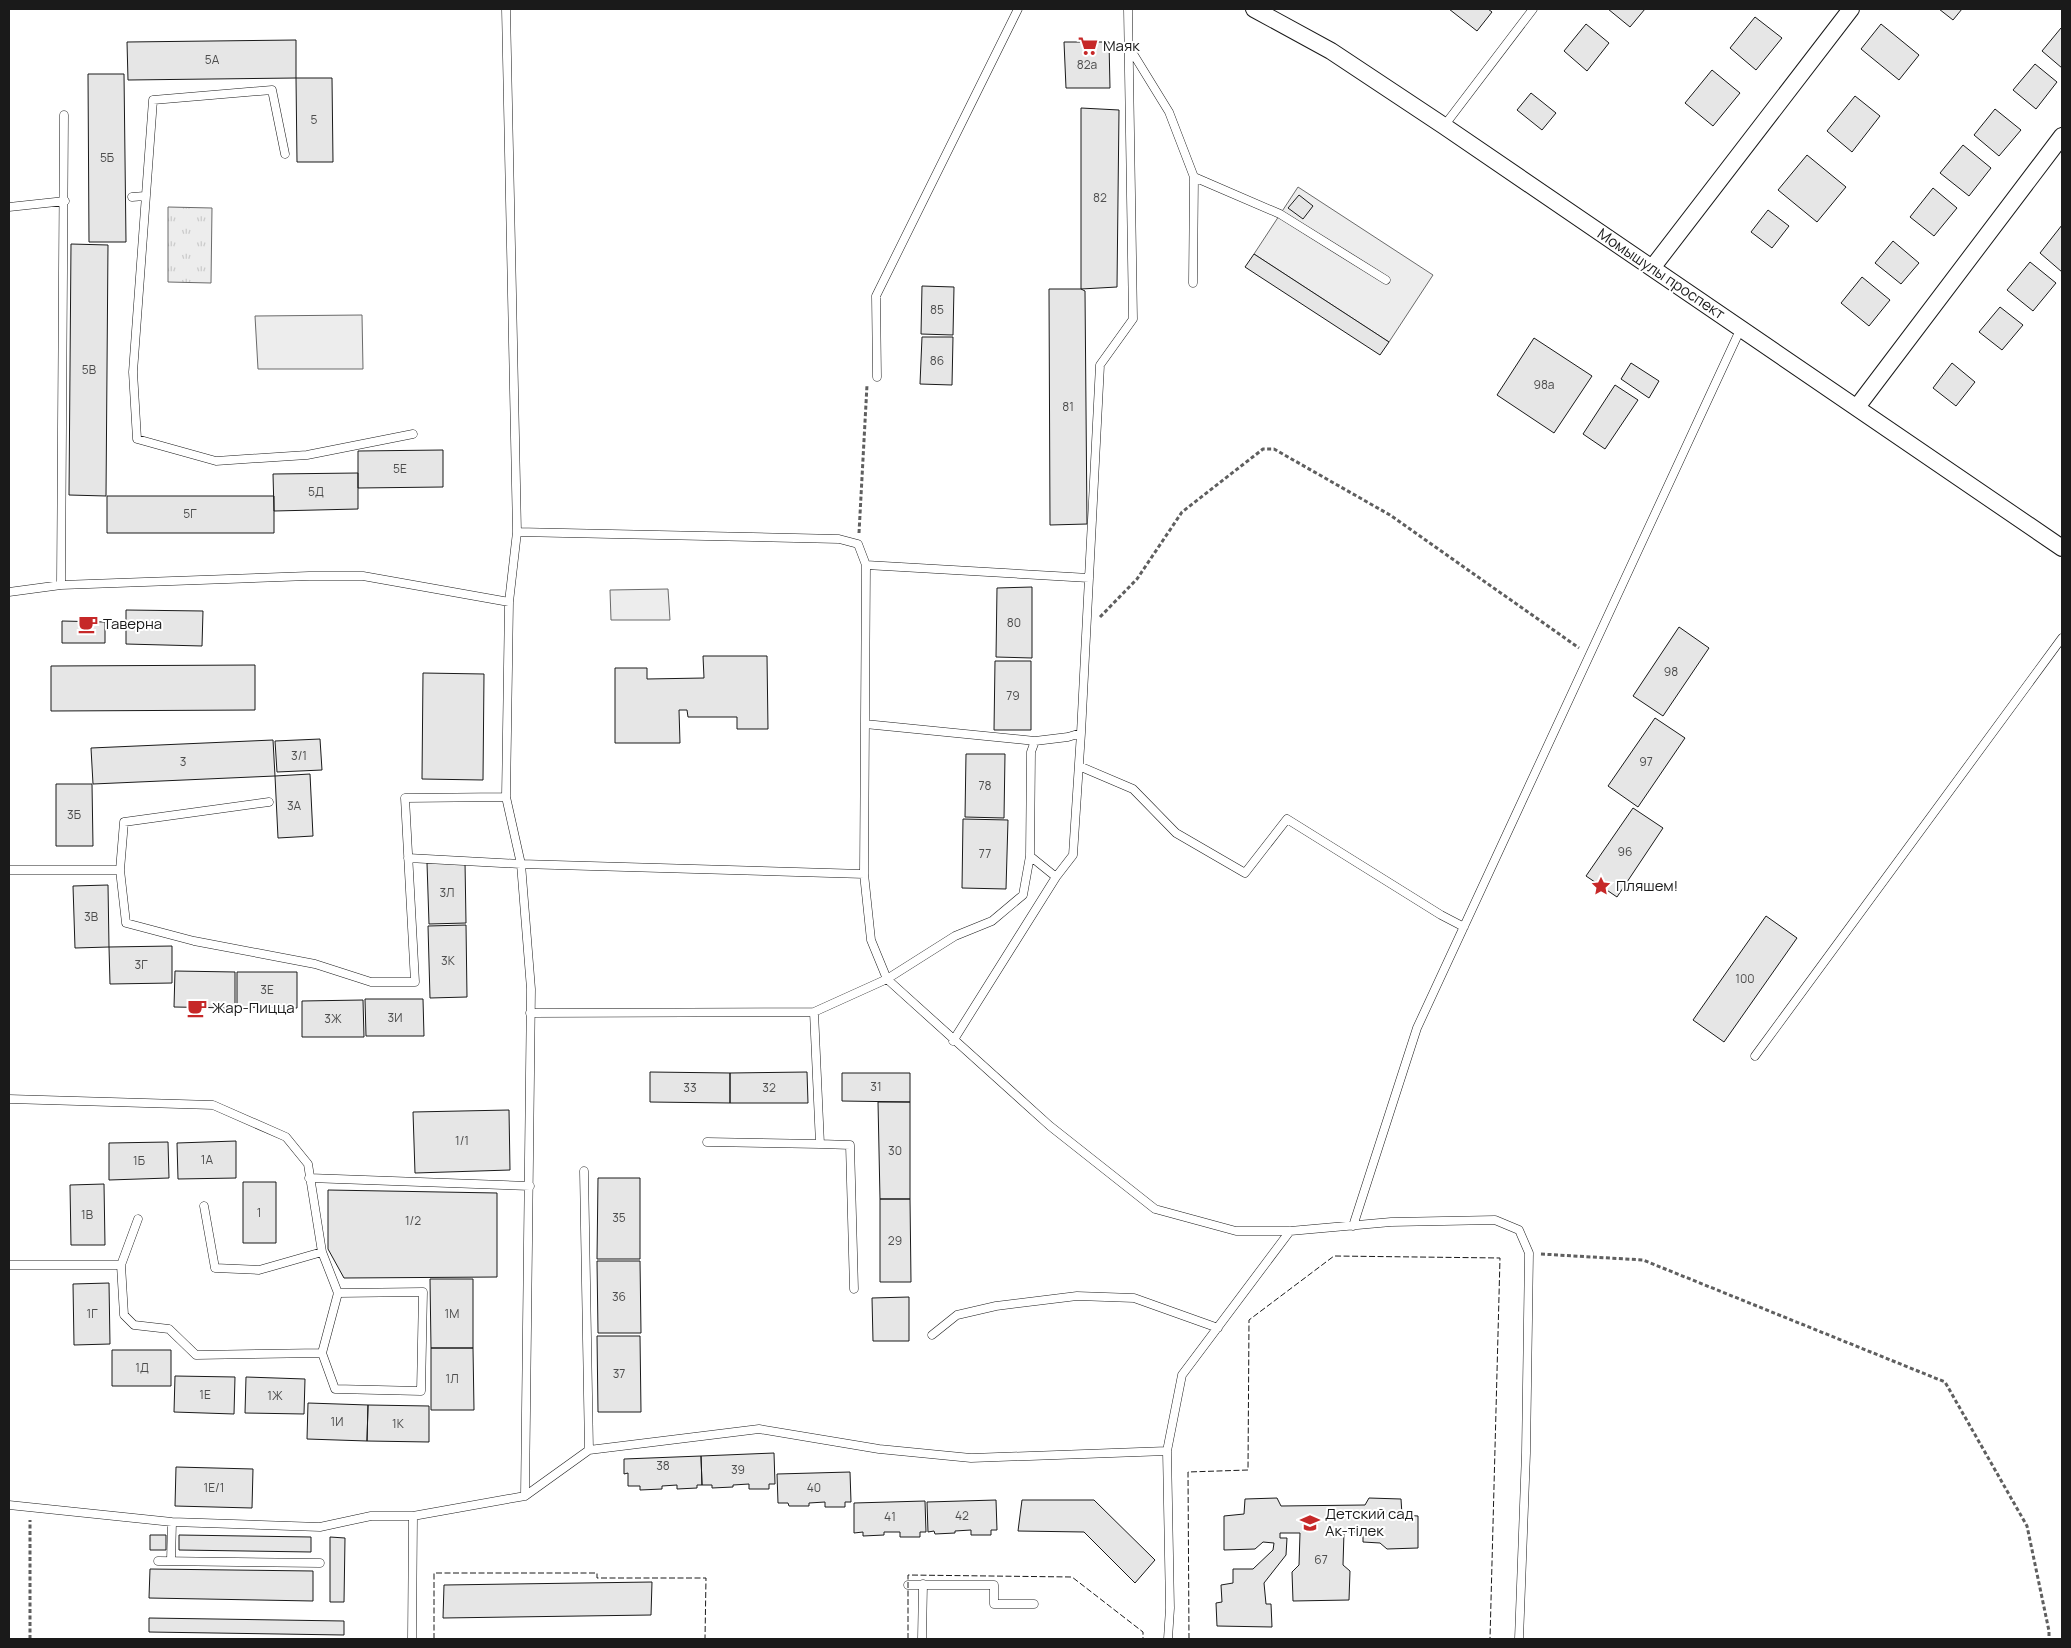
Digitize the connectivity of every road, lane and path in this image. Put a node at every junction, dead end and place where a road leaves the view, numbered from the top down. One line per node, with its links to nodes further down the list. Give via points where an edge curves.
1 (506, 9): 24 (lane)
2 (1018, 9): 21 (lane, via 876,296)
3 (1128, 9): 7 (lane)
4 (1254, 9): 9 (street, Момышулы проспект, via 1331,51)
5 (1533, 9): 9 (lane)
6 (1851, 9): 17 (street)
7 (1128, 45): 12 (lane, via 1169,112); 28 (lane, via 1134,319 1100,365)
8 (64, 115): 15 (lane)
9 (1444, 126): 17 (street, Момышулы проспект)
10 (2062, 136): 22 (street)
11 (285, 154): 13 (lane, via 272,90 153,100)
12 (1194, 177): 18 (lane, via 1280,214); 19 (lane)
13 (145, 196): 14 (lane); 23 (lane, via 133,372 137,439 216,461 307,455)
14 (132, 197)
15 (64, 201): 16 (lane); 29 (lane)
16 (9, 207)
17 (1652, 268): 20 (street, Момышулы проспект)
18 (1386, 280)
19 (1193, 283)
20 (1741, 328): 22 (street, Момышулы проспект); 34 (lane)
21 (877, 377): 25 (path, via 867,382 865,392)
22 (1857, 407): 26 (street, Момышулы проспект)
23 (413, 434)
24 (517, 532): 25 (lane, via 839,539); 31 (lane)
25 (858, 544): 27 (lane)
26 (2062, 548)
27 (866, 565): 28 (lane); 35 (lane)
28 (1089, 578): 32 (lane)
29 (60, 585): 30 (lane); 31 (lane, via 363,576)
30 (9, 592)
31 (509, 602): 39 (lane)
32 (1086, 631): 34 (path, via 1137,579 1182,512 1263,449 1274,449 1390,515); 36 (lane)
33 (2062, 638): 53 (lane)
34 (1590, 656): 48 (lane)
35 (865, 724): 37 (lane); 46 (lane)
36 (1081, 733): 37 (lane); 38 (lane)
37 (1035, 741): 41 (lane, via 1031,752)
38 (1079, 766): 47 (lane, via 1073,856); 48 (lane, via 1133,789 1176,833 1244,873 1288,819)
39 (506, 797): 42 (lane, via 405,798); 43 (lane)
40 (269, 802): 45 (lane, via 124,822)
41 (1030, 856): 47 (lane); 49 (lane, via 1023,895 992,922 955,936)
42 (408, 858): 43 (lane); 45 (lane, via 416,982 371,982 315,964 194,941 126,923)
43 (521, 864): 46 (lane); 51 (lane)
44 (9, 870): 45 (lane)
45 (120, 870)
46 (864, 874): 49 (lane, via 871,940)
47 (1056, 877): 52 (lane)
48 (1464, 927): 62 (lane, via 1417,1028)
49 (887, 979): 50 (lane); 52 (lane)
50 (814, 1012): 51 (lane); 56 (lane)
51 (530, 1013): 59 (lane)
52 (953, 1041): 63 (lane, via 1050,1126 1156,1209 1236,1231)
53 (1755, 1056)
54 (9, 1099): 58 (lane, via 213,1105 286,1137 308,1164)
55 (707, 1142): 56 (lane)
56 (820, 1144): 68 (lane, via 850,1145)
57 (584, 1171): 73 (lane)
58 (309, 1178): 59 (lane); 64 (lane)
59 (530, 1186): 75 (lane)
60 (204, 1206): 64 (lane, via 215,1268 259,1270)
61 (138, 1219): 67 (lane)
62 (1353, 1226): 63 (lane); 65 (lane, via 1496,1220 1519,1230)
63 (1290, 1231): 70 (lane)
64 (322, 1252): 69 (lane)
65 (1529, 1253): 90 (lane); 91 (path, via 1642,1260 1945,1382 2027,1526)
66 (9, 1264): 67 (lane)
67 (121, 1265): 72 (lane, via 124,1315 134,1325 169,1329 196,1355)
68 (854, 1289)
69 (338, 1293): 72 (lane); 72 (lane, via 423,1292 421,1391 335,1389)
70 (1218, 1328): 71 (lane, via 1134,1298 1077,1296 996,1306 957,1315); 74 (lane, via 1182,1376)
71 (932, 1335)
72 (322, 1353)
73 (590, 1450): 74 (lane, via 758,1430 879,1449 971,1458); 75 (lane)
74 (1166, 1451): 89 (lane)
75 (525, 1496): 78 (lane)
76 (9, 1505): 77 (lane)
77 (30, 1507): 79 (lane); 86 (path)
78 (413, 1516): 79 (lane, via 371,1516 320,1527); 87 (lane)
79 (172, 1522): 81 (lane)
80 (158, 1561): 81 (lane)
81 (171, 1561): 82 (lane)
82 (320, 1563)
83 (922, 1584): 84 (lane); 85 (lane, via 994,1585 994,1604); 88 (lane)
84 (908, 1585)
85 (1034, 1604)
86 (30, 1639)
87 (412, 1639)
88 (922, 1639)
89 (1168, 1639)
90 (1519, 1639)
91 (2048, 1639)

